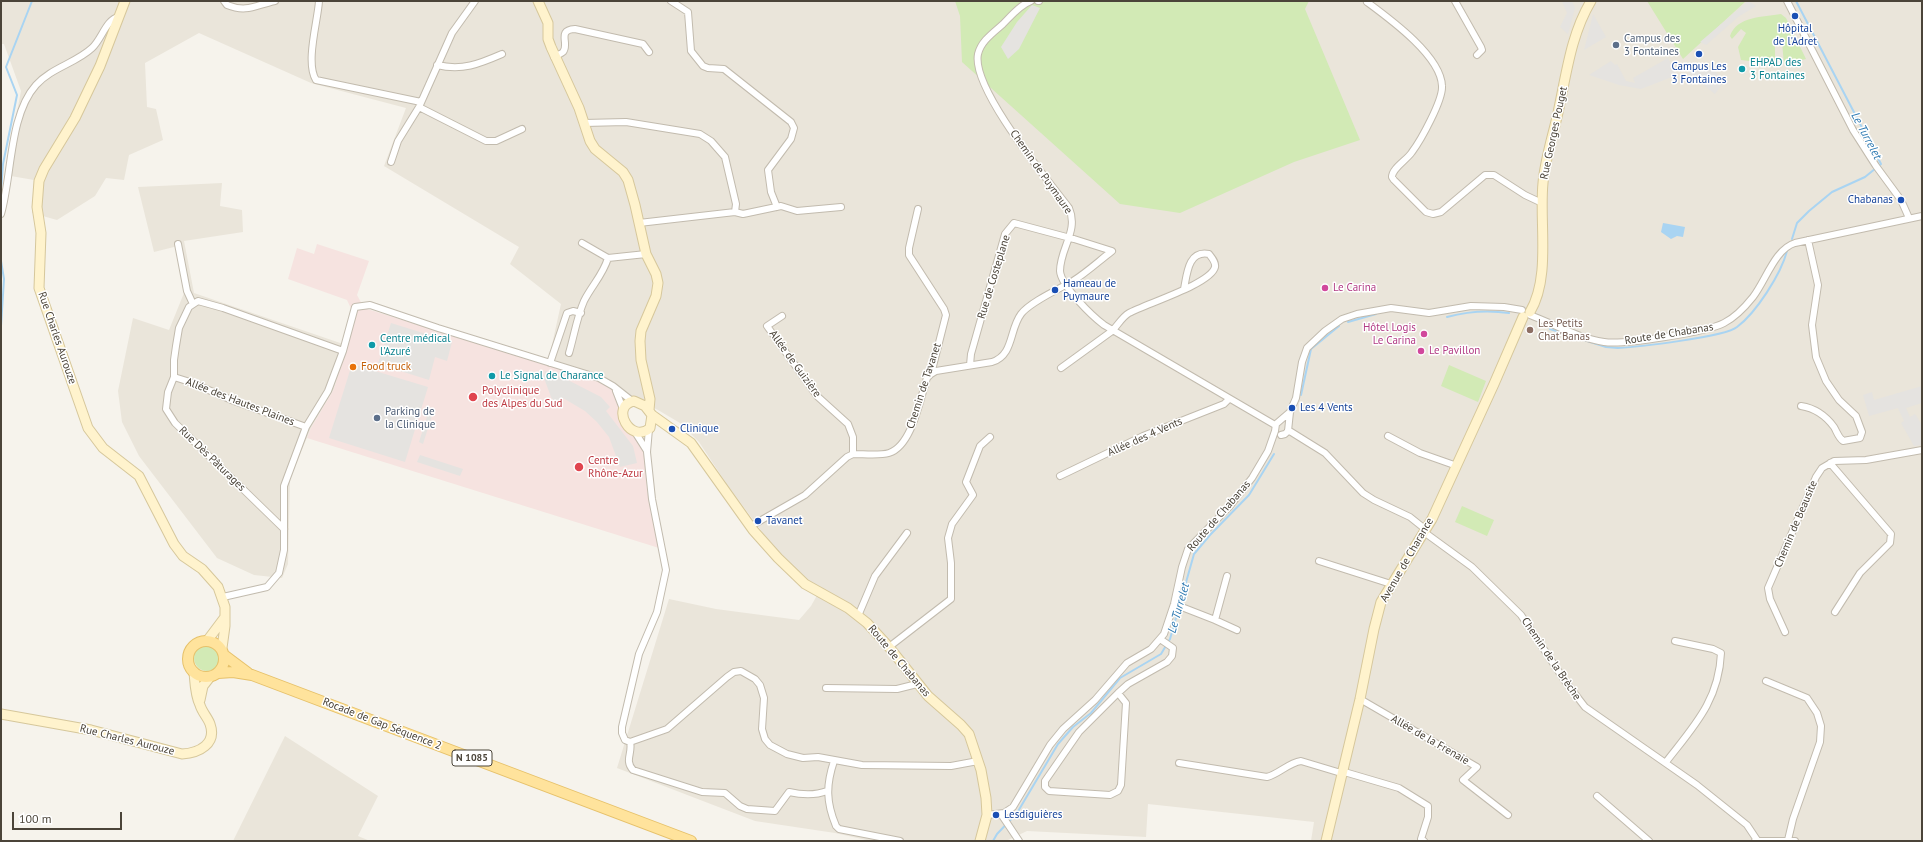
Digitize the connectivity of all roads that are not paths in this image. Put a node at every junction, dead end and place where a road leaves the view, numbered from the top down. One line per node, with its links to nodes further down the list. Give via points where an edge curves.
1 (125, 1): 14 (street, Rue Charles Aurouze)
2 (224, 1): 13 (street, via 227,6 248,10)
3 (275, 1): 13 (street)
4 (319, 1): 20 (street, via 312,58 316,80)
5 (475, 1): 19 (street, via 452,33)
6 (538, 1): 18 (street, via 548,23 548,39)
7 (671, 1): 25 (street, via 688,12 691,51 703,66 724,69 791,122 794,128 791,139 768,170 771,192)
8 (1031, 1): 34 (street, Chemin de Puymaure, via 983,42 978,53 978,66 999,112 1069,208 1073,221)
9 (1455, 1): 17 (street, via 1481,47 1482,50)
10 (1591, 1): 24 (street, Rue Georges Pouget, via 1570,55 1546,162)
11 (1787, 1): 31 (street, via 1850,125)
12 (1367, 2): 24 (street, via 1404,29 1441,76 1443,88 1420,140 1408,158 1393,173 1394,180 1426,212 1433,214 1441,212 1489,174)
13 (257, 3)
14 (119, 17): 29 (street, via 109,22 93,47 46,76 30,93 10,154); 82 (street, Rue Charles Aurouze, via 100,66 39,181 39,288 88,428 103,448 139,476 174,544 183,556 212,578)
15 (649, 52): 18 (street, via 643,44 575,29 564,35 565,48)
16 (502, 54): 19 (street, via 481,63 452,69)
17 (1477, 55)
18 (554, 57): 21 (street, via 577,102)
19 (437, 65): 20 (street)
20 (420, 104): 22 (street, via 486,141 496,141); 23 (street, via 398,141)
21 (584, 124): 28 (street, via 626,122 700,134 711,141 725,157 736,204); 33 (street, via 595,149 623,172 628,180)
22 (522, 129)
23 (391, 162)
24 (1542, 203): 43 (street, Rue Georges Pouget, via 1541,273 1538,294)
25 (777, 207): 26 (street, via 797,211); 28 (street, via 743,214)
26 (841, 207)
27 (918, 209): 52 (street, Chemin de Tavanet, via 909,255 946,315)
28 (735, 212): 33 (street)
29 (1, 213)
30 (1922, 216): 31 (street, Route de Chabanas)
31 (1912, 218): 32 (street, Route de Chabanas); 35 (street, Route de Chabanas)
32 (1922, 220)
33 (638, 223): 38 (street)
34 (1070, 238): 40 (street, Chemin de Puymaure, via 1060,270); 40 (street, via 1112,251); 50 (street, Rue de Costeplane, via 1014,223 1005,234)
35 (1808, 240): 43 (street, Route de Chabanas, via 1783,249 1745,306 1726,323 1707,330 1605,342 1578,335); 58 (street, via 1818,285 1812,325 1816,357 1832,391 1856,416 1862,432 1860,438 1843,441 1821,414)
36 (582, 243): 39 (street)
37 (178, 244): 42 (street, via 187,291)
38 (646, 254): 39 (street); 55 (street, via 656,274 658,288 654,305 641,331 641,360)
39 (608, 258): 44 (street, via 605,271 594,283)
40 (1066, 284): 46 (street, Chemin de Puymaure, via 1095,318); 50 (street, via 1022,313 1004,355 992,362)
41 (1184, 289): 41 (street, via 1212,274 1215,261 1209,254 1203,253 1191,261); 46 (street, via 1130,312)
42 (193, 304): 47 (street, via 198,301 223,308); 53 (street, Rue Dès Pâturages, via 179,328)
43 (1526, 312): 61 (street, Route de Chabanas, via 1498,306 1471,306 1429,313 1391,308 1342,319 1325,330 1307,348 1296,398); 73 (street, Avenue de Charance)
44 (581, 313): 48 (street); 49 (street, via 566,313)
45 (782, 316): 71 (street, Allée de Guizière, via 768,326 816,396 848,424 853,437)
46 (1112, 331): 51 (street); 56 (street, Chemin de Puymaure)
47 (343, 351): 49 (street, via 353,310 359,305 370,305); 62 (street, via 328,391)
48 (569, 353)
49 (550, 362): 54 (street, via 599,378)
50 (970, 365): 52 (street)
51 (1062, 368)
52 (931, 374): 71 (street, Chemin de Tavanet, via 927,378 907,438 903,443 890,453)
53 (174, 378): 62 (street, Allée des Hautes Plaines); 76 (street, Rue Dès Pâturages, via 168,392 166,408 175,423)
54 (613, 386): 57 (street); 59 (street)
55 (647, 386): 57 (street, via 642,396); 60 (street)
56 (1229, 400): 65 (street, Chemin de Puymaure); 74 (street, Allée des 4 Vents, via 1143,436)
57 (634, 401): 59 (street, via 626,404); 60 (street)
58 (1801, 406)
59 (623, 409): 66 (street, via 625,422)
60 (650, 412): 63 (street); 64 (street, Route de Chabanas)
61 (1286, 425): 65 (street); 65 (street, via 1285,434); 77 (street, Chemin de la Brèche, via 1325,453 1349,480 1368,496 1410,517)
62 (306, 427): 76 (street, via 284,486)
63 (650, 428): 64 (street); 66 (street); 70 (street)
64 (672, 429): 75 (street, Route de Chabanas, via 699,453)
65 (1277, 430): 83 (street, Route de Chabanas, via 1268,451 1242,492 1188,549 1182,567)
66 (635, 432): 70 (street)
67 (1388, 436): 73 (street, via 1420,453)
68 (990, 437): 93 (street, via 980,446 966,482 973,495 952,524 948,538 951,563 950,599)
69 (1922, 450): 72 (street, via 1866,460)
70 (647, 452): 105 (street, via 652,499 666,570 657,612 639,654 622,727 623,738)
71 (852, 454): 75 (street, via 805,495)
72 (1830, 463): 84 (street, via 1892,538 1860,573); 89 (street, Chemin de Beausite, via 1816,476 1768,588 1770,599)
73 (1456, 466): 77 (street, Avenue de Charance)
74 (1060, 476)
75 (751, 526): 85 (street, Route de Chabanas, via 778,558 805,584)
76 (284, 529): 82 (street, via 283,563 277,578 262,589)
77 (1425, 530): 81 (street, Avenue de Charance); 108 (street, Chemin de la Brèche, via 1472,567 1521,615 1585,707)
78 (907, 532): 85 (street, via 875,576)
79 (1319, 561): 81 (street)
80 (1227, 576): 87 (street)
81 (1391, 584): 102 (street, Avenue de Charance, via 1381,602)
82 (223, 597): 86 (street, Rue Charles Aurouze)
83 (1179, 605): 87 (street); 90 (street, Route de Chabanas)
84 (1835, 612)
85 (858, 616): 93 (street, Route de Chabanas)
86 (225, 617): 91 (street); 94 (street, Rue Charles Aurouze)
87 (1215, 620): 88 (street)
88 (1237, 630)
89 (1785, 632)
90 (1162, 640): 101 (street, via 1171,647 1172,656 1167,662 1128,684); 113 (street, Route de Chabanas, via 1127,663 1095,700 1063,729 1050,745 1013,807)
91 (207, 641): 94 (main road); 95 (main road, via 197,643 190,650 188,663)
92 (1675, 641): 108 (street, via 1721,653 1713,694 1704,713)
93 (889, 647): 99 (street, Route de Chabanas)
94 (223, 652): 96 (main road, via 224,664); 97 (main road, Rocade de Gap Séquence 2 / N 1085)
95 (194, 672): 96 (main road, via 201,676); 103 (street, Rue Charles Aurouze)
96 (214, 675): 97 (main road, Rocade de Gap Séquence 2 / N 1085, via 233,672); 103 (street, via 203,686)
97 (252, 675): 116 (main road, Rocade de Gap Séquence 2 / N 1085)
98 (1766, 681): 124 (street, via 1807,698 1817,713 1821,726 1820,742)
99 (918, 684): 100 (street, via 896,688); 107 (street, Route de Chabanas, via 969,734)
100 (826, 688)
101 (1118, 693): 101 (street, via 1079,732 1045,781 1049,791 1110,795 1118,791 1121,785 1126,703)
102 (1360, 700): 110 (street, Avenue de Charance); 115 (street, Allée de la Frenaie, via 1477,767 1463,780)
103 (200, 705): 104 (street, Rue Charles Aurouze, via 210,725 212,736 208,744 190,754 90,730)
104 (1, 714)
105 (630, 742): 106 (street, via 667,729 727,677 741,671 754,679 763,692 762,729 770,746 803,758 818,757); 111 (street, via 628,766 633,770 702,792 725,793 747,809 775,811 789,792 819,794)
106 (834, 761): 107 (street, via 862,765 951,766); 111 (street)
107 (978, 761): 114 (street, Route de Chabanas)
108 (1666, 762): 123 (street, Chemin de la Brèche, via 1747,825)
109 (1179, 763): 110 (street, via 1267,777 1301,761)
110 (1341, 772): 120 (street, Avenue de Charance); 121 (street, via 1399,788 1428,806 1428,817 1421,839)
111 (827, 790): 117 (street, via 833,820 840,829)
112 (1597, 796): 122 (street)
113 (1000, 814): 114 (street); 119 (street)
114 (987, 815): 118 (street, Route de Chabanas)
115 (1508, 815)
116 (692, 841)
117 (900, 841)
118 (980, 841)
119 (1019, 841)
120 (1326, 841)
121 (1424, 841)
122 (1649, 841)
123 (1756, 841): 124 (street)
124 (1785, 841): 125 (street)
125 (1795, 841)

